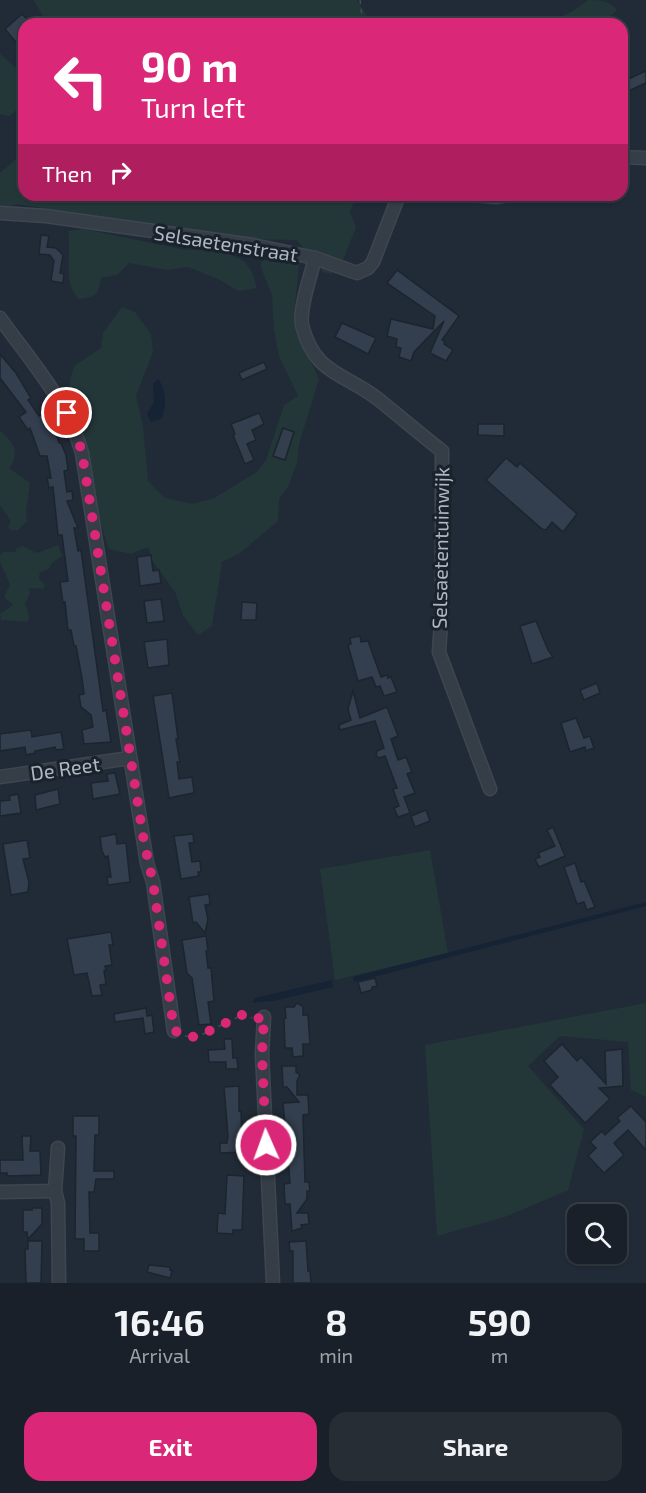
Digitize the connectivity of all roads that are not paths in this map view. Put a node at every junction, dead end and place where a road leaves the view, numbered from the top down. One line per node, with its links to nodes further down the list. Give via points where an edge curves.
1 (628, 157): 2 (street)
2 (646, 158)
3 (397, 201): 5 (street, Selsaetenstraat, via 369,268 357,273)
4 (0, 213): 5 (street, Selsaetenstraat, via 57,217 253,245)
5 (315, 258): 9 (street, Selsaetentuinwijk, via 302,324 315,354 330,372 376,398 442,451 439,652)
6 (0, 318): 7 (street, via 67,413 76,432)
7 (130, 758): 8 (street, De Reet); 11 (street)
8 (0, 777)
9 (490, 789)
10 (264, 1017): 16 (street, via 262,1054)
11 (174, 1030)
12 (58, 1148): 13 (street)
13 (55, 1191): 14 (street); 15 (street)
14 (0, 1192)
15 (59, 1283)
16 (273, 1283)

